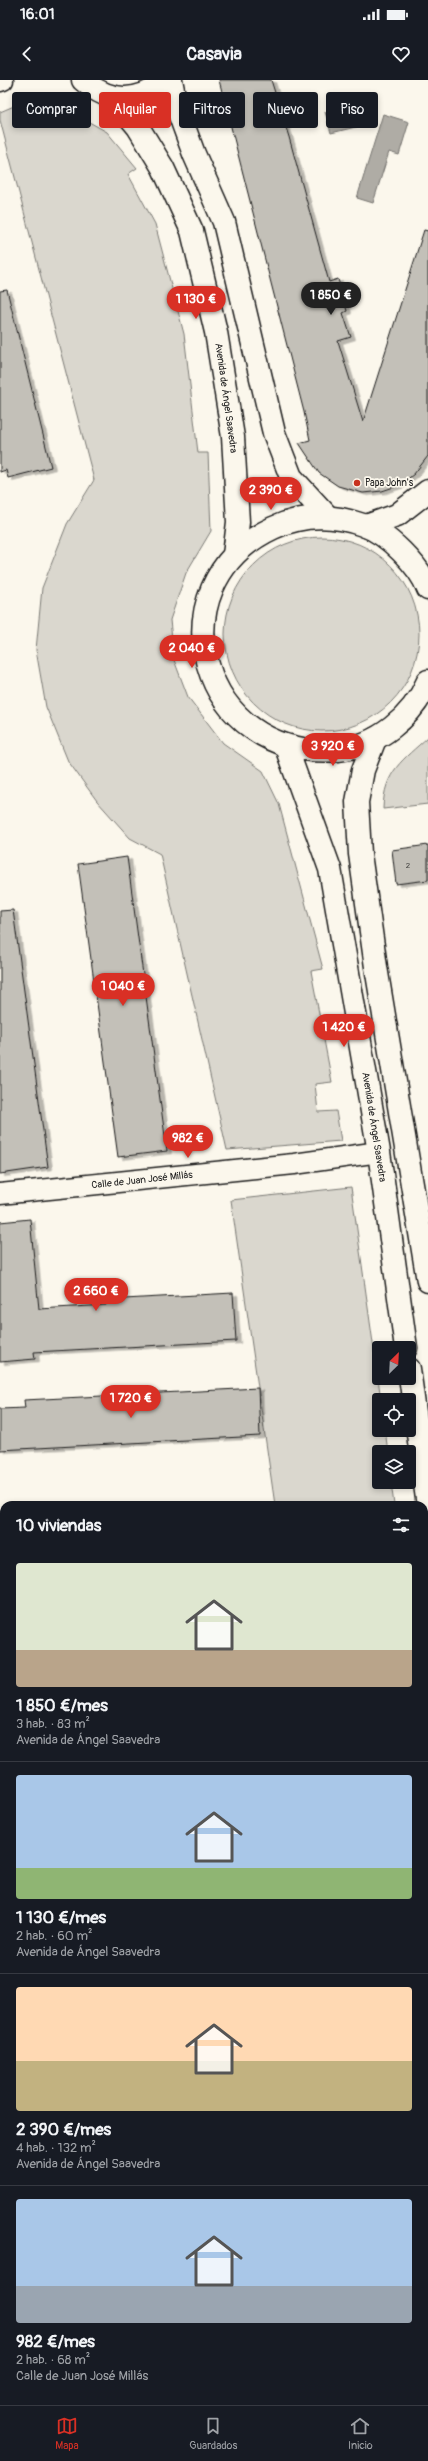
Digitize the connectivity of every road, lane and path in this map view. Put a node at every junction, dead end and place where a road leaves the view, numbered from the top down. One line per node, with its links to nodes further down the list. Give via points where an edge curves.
1 (83, 80): 3 (street)
2 (169, 80): 4 (street); 7 (street, via 194,154 224,222 274,433 291,477)
3 (99, 92)
4 (151, 92)
5 (139, 128): 9 (street, Avenida de Ángel Saavedra, via 163,168 192,231 216,332 233,437 238,522)
6 (428, 491): 8 (street, via 397,515)
7 (327, 516): 8 (street); 9 (street, via 305,517 285,523 257,536)
8 (366, 526): 10 (street, via 404,552)
9 (234, 555): 14 (street, via 215,583 207,608 204,648 213,680 230,709 255,732)
10 (428, 589)
11 (428, 681): 12 (street)
12 (419, 706): 13 (street)
13 (375, 739): 14 (street, via 346,749 316,752); 17 (street, via 363,770 357,802 360,854)
14 (286, 747): 15 (street, Avenida de Ángel Saavedra, via 330,869)
15 (379, 1152): 16 (street, Calle de Juan José Millás, via 294,1164); 18 (street, Avenida de Ángel Saavedra)
16 (0, 1194)
17 (428, 1281)
18 (405, 1341)
19 (411, 1385): 20 (street)
20 (427, 1501)

